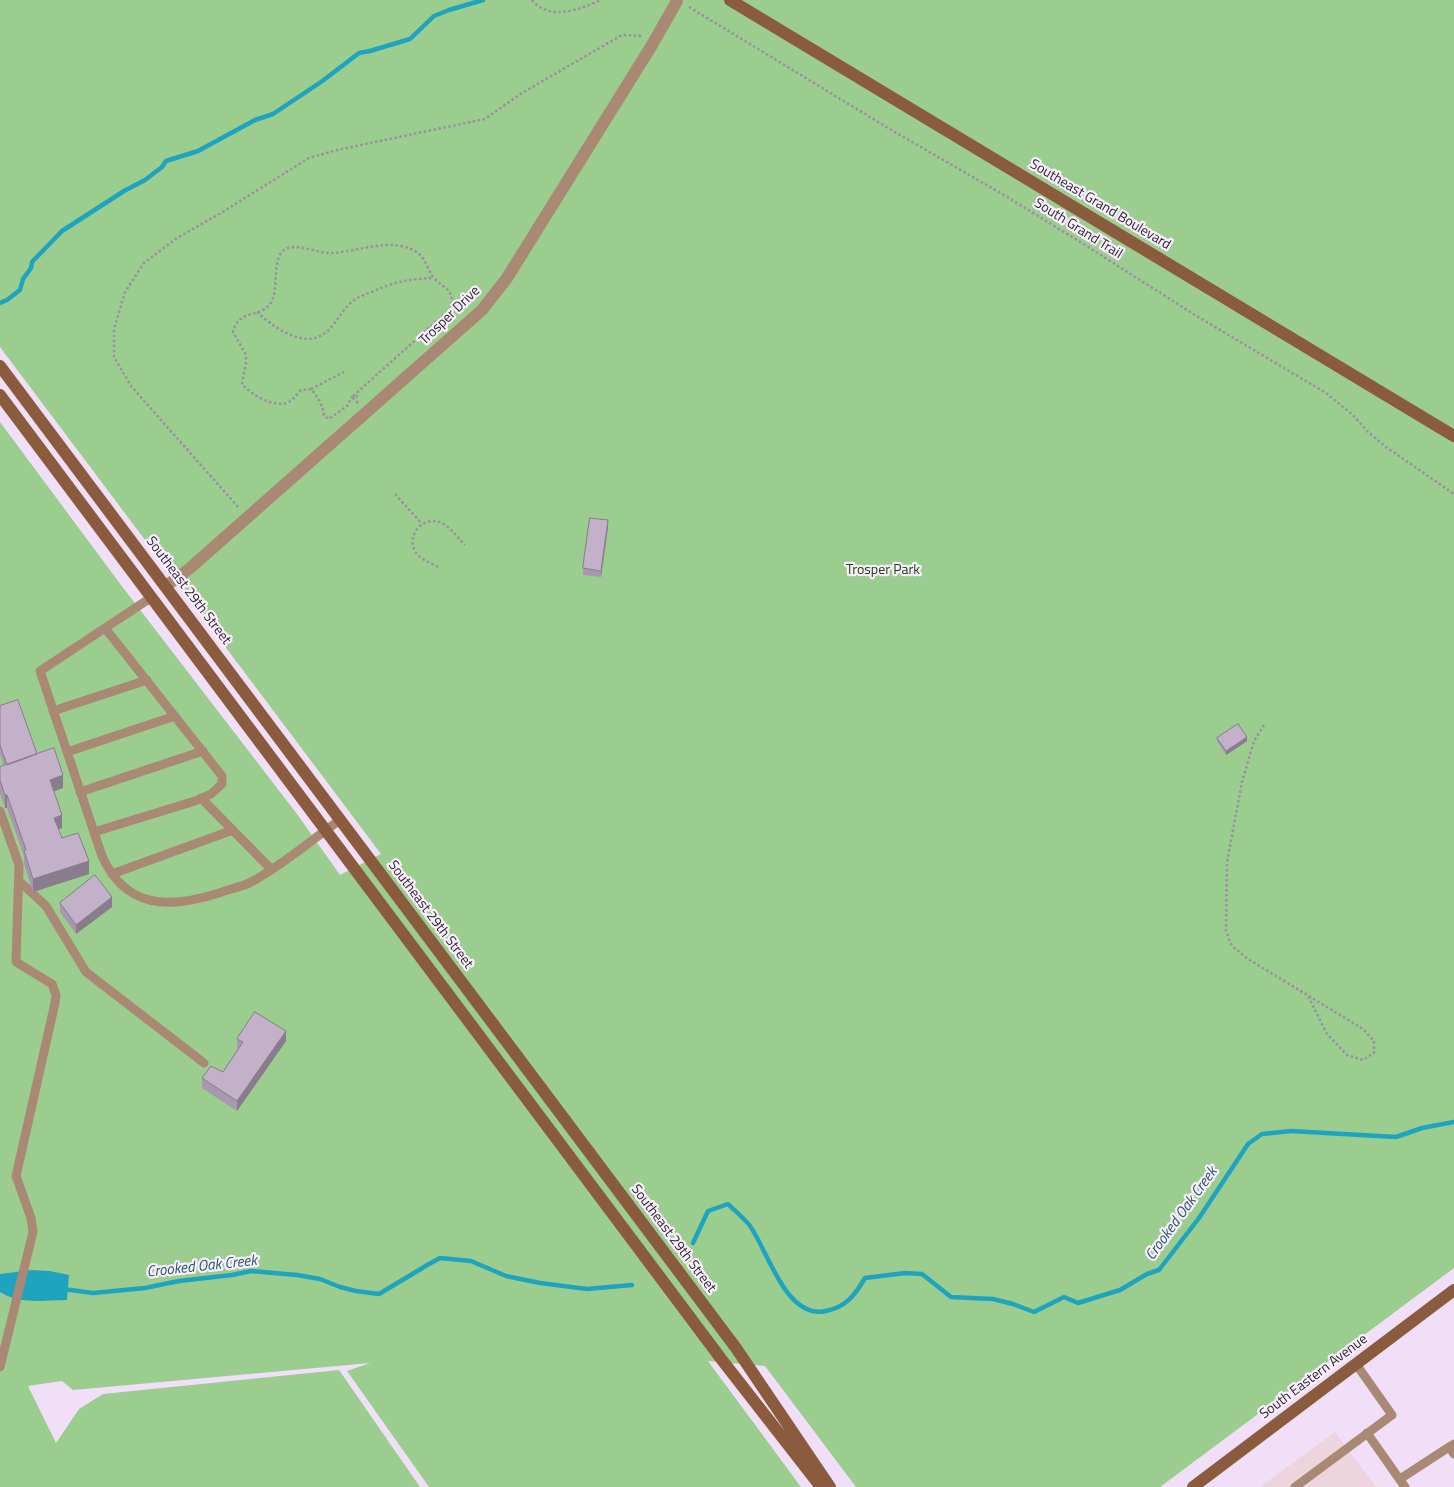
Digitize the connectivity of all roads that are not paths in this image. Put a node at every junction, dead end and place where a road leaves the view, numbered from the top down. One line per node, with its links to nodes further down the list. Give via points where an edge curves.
1 (730, 0): 5 (main road, Southeast Grand Boulevard)
2 (677, 1): 6 (street, Trosper Drive, via 502,284 482,310)
3 (0, 366): 6 (main road, Southeast 29th Street)
4 (0, 395): 7 (main road)
5 (1454, 436)
6 (166, 586): 7 (main road); 17 (main road, Southeast 29th Street)
7 (152, 597): 8 (lane); 19 (main road)
8 (106, 628): 9 (lane); 10 (lane, via 40,671)
9 (147, 680): 10 (lane); 11 (lane)
10 (53, 711): 13 (lane)
11 (175, 716): 12 (lane); 13 (lane)
12 (203, 751): 14 (lane); 15 (lane, via 222,776 222,784)
13 (67, 752): 14 (lane)
14 (80, 792): 20 (lane)
15 (201, 798): 18 (lane); 20 (lane)
16 (0, 811): 23 (lane, via 19,865)
17 (340, 820): 19 (lane); 32 (main road, Southeast 29th Street, via 736,1348)
18 (233, 830): 21 (lane); 22 (lane)
19 (326, 830): 21 (lane); 31 (main road, via 722,1360)
20 (94, 832): 22 (lane)
21 (271, 868): 22 (lane, via 250,882 201,899 167,903 138,897 124,888)
22 (112, 874)
23 (19, 880): 24 (lane, via 46,906 86,972); 27 (lane, via 16,962 52,984 56,995 16,1176 33,1232)
24 (204, 1063)
25 (1454, 1290): 26 (main road, South Eastern Avenue)
26 (1356, 1364): 28 (lane, via 1392,1415); 33 (main road, South Eastern Avenue)
27 (0, 1366)
28 (1367, 1433): 30 (lane); 34 (lane)
29 (1452, 1448): 30 (lane)
30 (1402, 1483)
31 (821, 1487)
32 (830, 1487)
33 (1193, 1487)
34 (1295, 1487)

